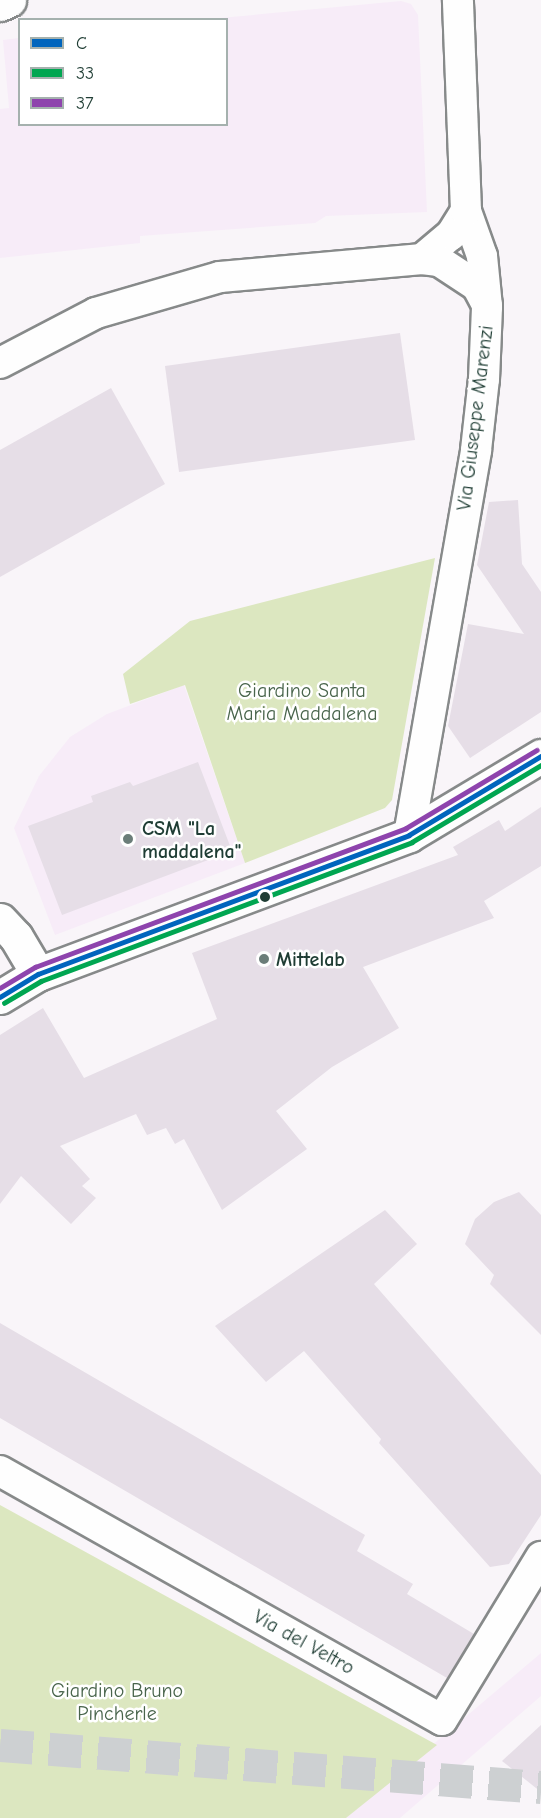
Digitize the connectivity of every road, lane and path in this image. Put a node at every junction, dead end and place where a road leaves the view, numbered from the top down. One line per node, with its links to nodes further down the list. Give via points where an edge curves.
1 (9, 0): 3 (main road)
2 (458, 0): 4 (street, Via Giuseppe Marenzi)
3 (0, 4)
4 (466, 211): 5 (street, via 451,235); 6 (street, Via Giuseppe Marenzi, via 482,256)
5 (422, 259): 6 (street, via 439,261 459,271 477,286); 7 (street, via 220,277 96,313)
6 (488, 307): 9 (street, Via Giuseppe Marenzi, via 476,450)
7 (0, 363)
8 (541, 756): 9 (main road)
9 (409, 835): 11 (main road)
10 (0, 920): 11 (main road, via 16,937)
11 (38, 974): 12 (main road)
12 (0, 997)
13 (0, 1471): 14 (street, Via del Veltro, via 442,1720)
14 (541, 1557)

